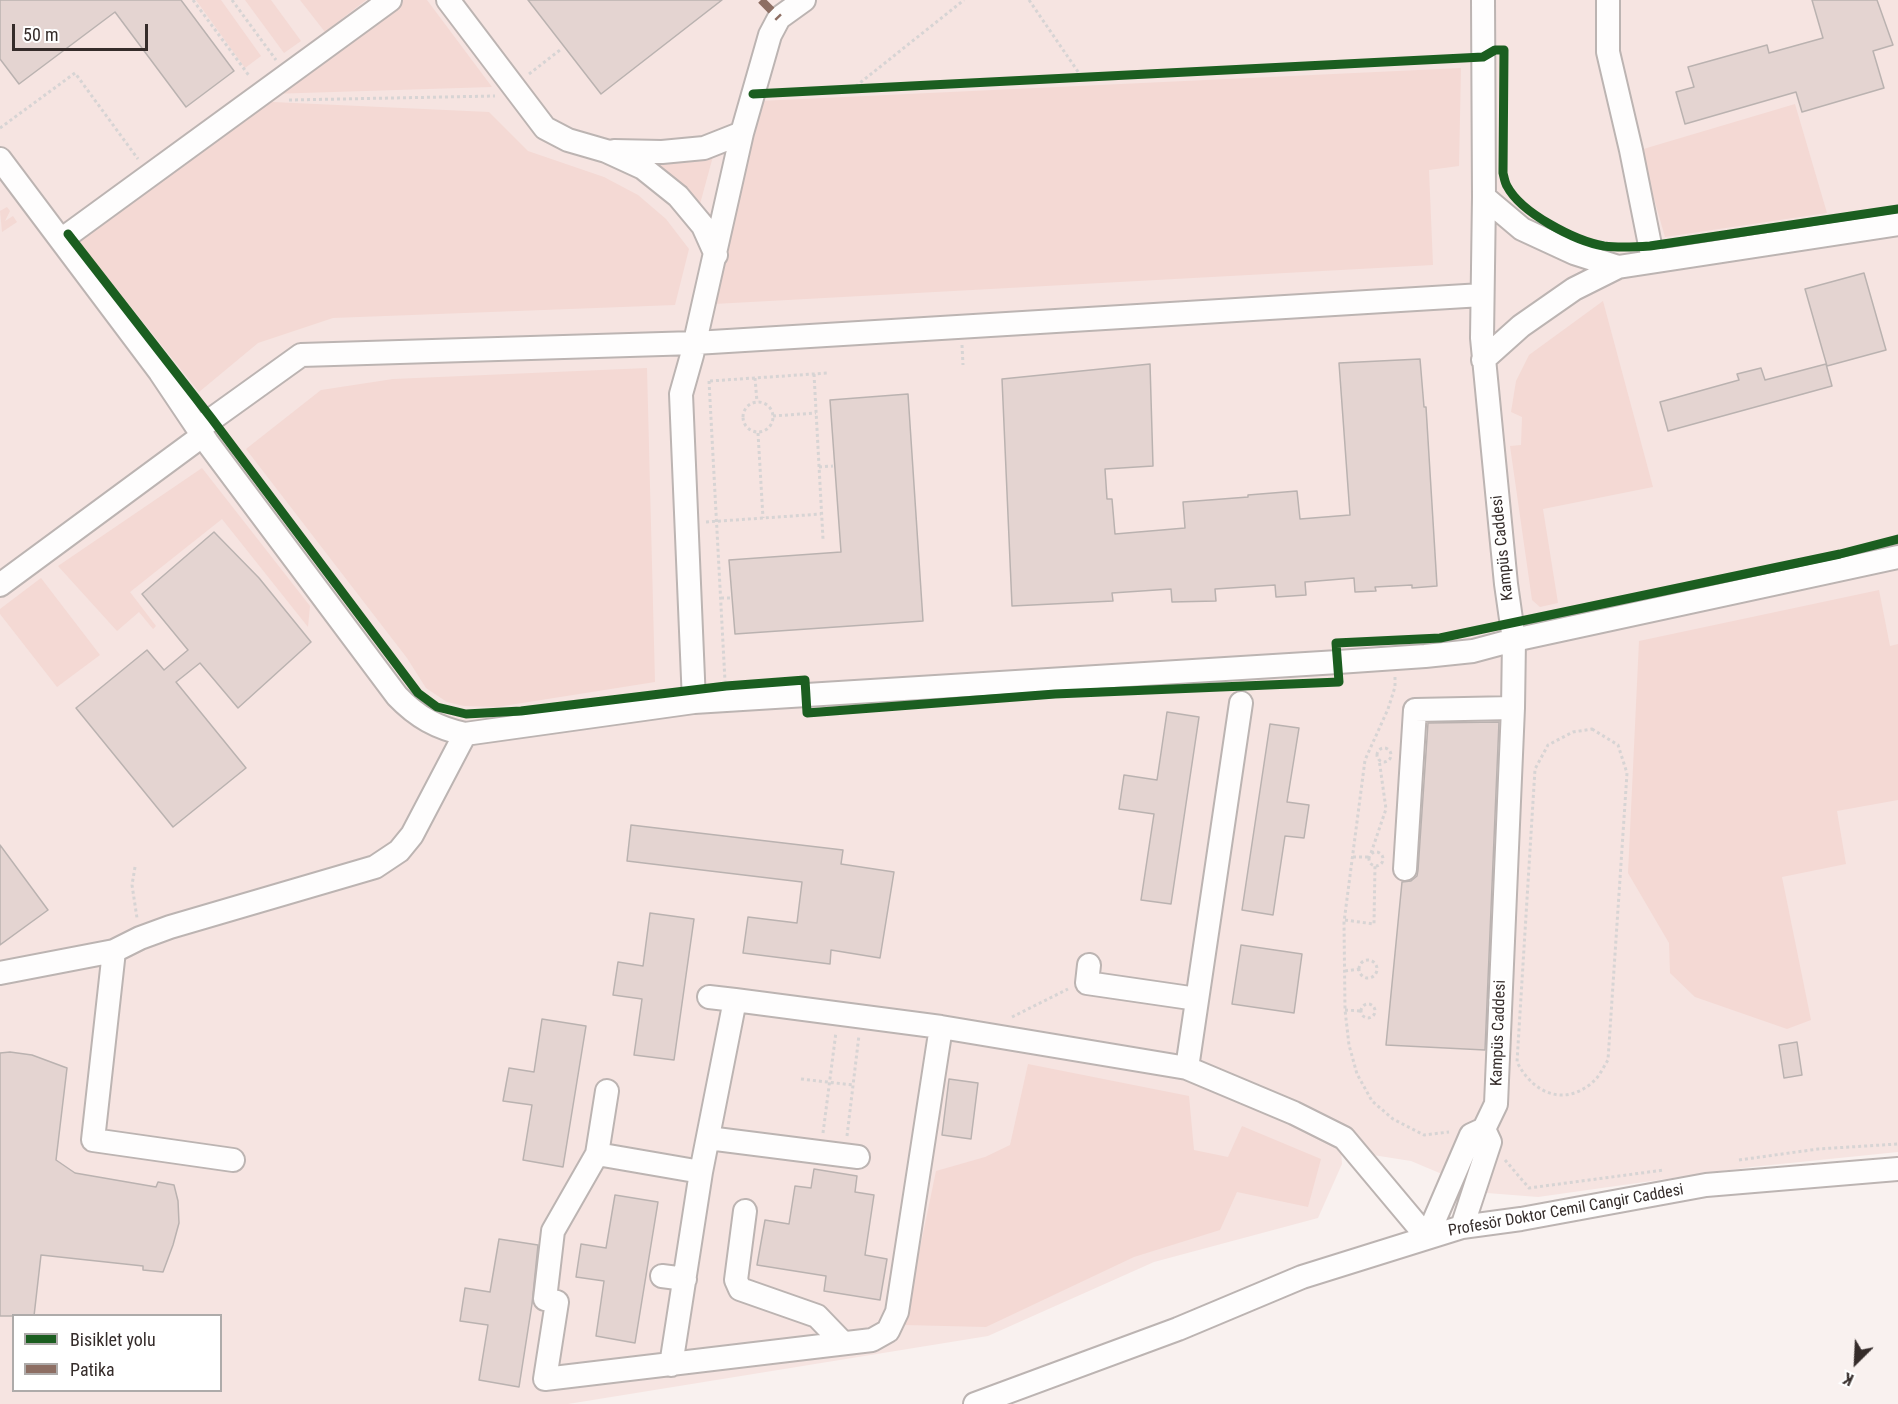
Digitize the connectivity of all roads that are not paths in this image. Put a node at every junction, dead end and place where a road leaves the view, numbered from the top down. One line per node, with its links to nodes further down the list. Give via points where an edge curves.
1 (390, 0): 11 (street)
2 (448, 0): 7 (street, via 545,128 568,140)
3 (804, 0): 6 (street, via 778,18 770,35)
4 (1483, 0): 9 (street, Kampüs Caddesi)
5 (1608, 0): 13 (street, via 1608,52)
6 (742, 133): 7 (street, via 704,148); 12 (street)
7 (606, 151): 12 (street, via 643,168 678,196 704,226)
8 (0, 159): 11 (street)
9 (1484, 197): 14 (street, via 1522,229 1574,253); 15 (street, Kampüs Caddesi)
10 (1898, 224): 13 (street)
11 (61, 240): 18 (street)
12 (716, 255): 16 (street)
13 (1653, 260): 14 (street)
14 (1618, 267): 17 (street, via 1574,289)
15 (1482, 295): 16 (street); 17 (street, Kampüs Caddesi)
16 (695, 343): 18 (street, via 301,355); 22 (street, via 681,394)
17 (1483, 360): 21 (street, Kampüs Caddesi)
18 (200, 432): 20 (street); 25 (street, via 397,696 423,719)
19 (1898, 557): 21 (street)
20 (0, 585)
21 (1514, 640): 22 (street, via 1473,651 1396,658); 24 (street, Kampüs Caddesi)
22 (693, 696): 25 (street)
23 (1240, 703): 31 (street)
24 (1513, 708): 26 (street, via 1415,710); 36 (street, Kampüs Caddesi, via 1496,1104)
25 (465, 734): 27 (street, via 412,835 399,851 375,867 170,927)
26 (1405, 869)
27 (114, 951): 28 (street); 40 (street, via 93,1140)
28 (0, 973)
29 (1088, 974): 31 (street)
30 (709, 997): 32 (street)
31 (1197, 999): 34 (street)
32 (735, 1000): 33 (street); 37 (street)
33 (941, 1027): 34 (street); 48 (street, via 897,1312 888,1331 872,1340)
34 (1187, 1068): 45 (street, via 1344,1138)
35 (607, 1091): 38 (street)
36 (1484, 1128): 44 (street, via 1490,1142); 45 (street, via 1471,1135)
37 (708, 1138): 39 (street); 42 (street)
38 (597, 1154): 42 (street); 49 (street, via 554,1231 545,1299 557,1302 545,1379)
39 (851, 1156)
40 (233, 1160)
41 (1898, 1169): 44 (street, Profesör Doktor Cemil Cangir Caddesi, via 1706,1185)
42 (701, 1172): 47 (street)
43 (745, 1211): 48 (street, via 736,1280 740,1289 817,1316)
44 (1462, 1227): 45 (street, Profesör Doktor Cemil Cangir Caddesi)
45 (1427, 1237): 50 (street, Profesör Doktor Cemil Cangir Caddesi, via 1302,1277)
46 (662, 1276): 47 (street)
47 (685, 1280): 49 (street)
48 (843, 1344): 49 (street)
49 (671, 1365)
50 (1031, 1394): 51 (street, Profesör Doktor Cemil Cangir Caddesi)
51 (975, 1404)

